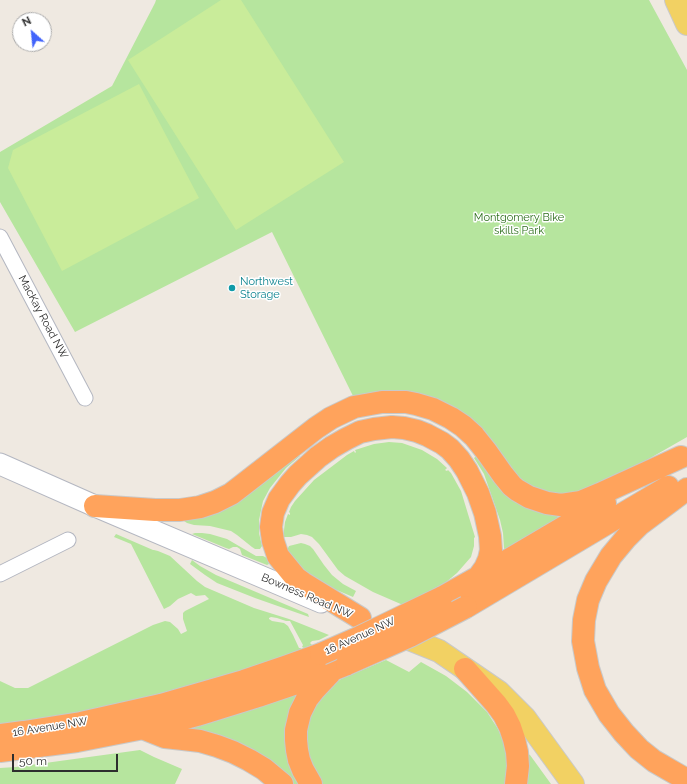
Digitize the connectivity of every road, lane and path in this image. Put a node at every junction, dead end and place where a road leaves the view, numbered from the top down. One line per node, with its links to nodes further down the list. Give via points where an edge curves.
1 (676, 0): 2 (main road)
2 (687, 24)
3 (0, 237): 4 (street, MacKay Road NW)
4 (85, 398)
5 (685, 462): 8 (highway, via 587,500 561,505 547,503 529,497 512,486 474,436 451,418 416,404 382,402 354,407 331,418 231,494 215,502 180,510); 11 (highway, 16 Avenue NW); 13 (highway, 16 Avenue NW, bridge, via 466,607 417,632)
6 (0, 464): 8 (street, Bowness Road NW)
7 (687, 489): 18 (highway, via 638,525 610,556 588,600 584,620 584,641 588,668 595,690 609,714 639,749)
8 (96, 506): 12 (street, Bowness Road NW)
9 (68, 540): 10 (street)
10 (0, 574)
11 (477, 579): 12 (highway, via 489,559 490,536 478,493 458,459 442,443 417,431 386,427 360,432 332,447 290,484 275,506 271,527 278,556 296,578); 13 (highway, 16 Avenue NW, bridge, via 366,635)
12 (360, 618): 14 (main road, Bowness Road NW, via 439,651)
13 (334, 663): 15 (highway, 16 Avenue NW, via 298,683); 16 (highway, 16 Avenue NW, via 288,666 161,705 76,724); 20 (highway, via 307,699 296,730 296,750 302,770)
14 (466, 669): 21 (highway, via 496,704 510,727 517,752); 22 (main road, Bowness Road NW, via 499,692 525,718)
15 (144, 729): 17 (highway, 16 Avenue NW); 19 (highway, via 166,737 200,742 233,752 264,769)
16 (0, 734)
17 (0, 751)
18 (687, 780)
19 (282, 784)
20 (311, 784)
21 (516, 784)
22 (574, 784)

